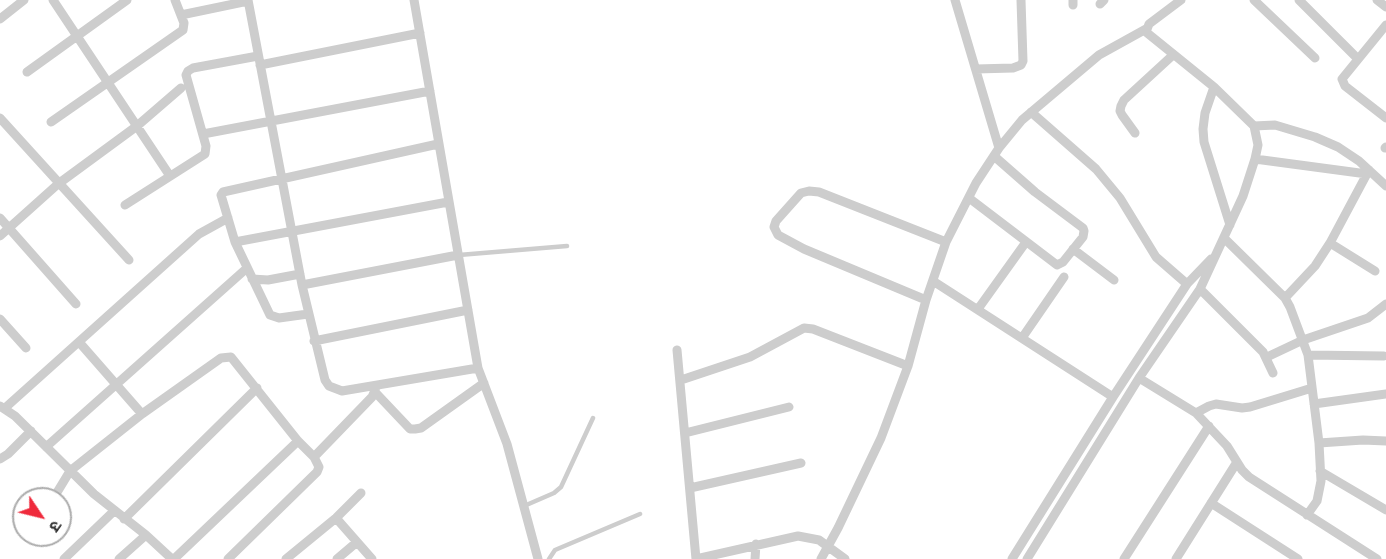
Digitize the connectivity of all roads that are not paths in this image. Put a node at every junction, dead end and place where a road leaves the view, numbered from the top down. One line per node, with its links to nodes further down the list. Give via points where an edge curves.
1 (24, 0): 15 (street)
2 (52, 0): 19 (street)
3 (128, 0): 19 (street)
4 (175, 0): 14 (street)
5 (414, 0): 18 (street)
6 (955, 0): 24 (street)
7 (1022, 0): 24 (street, via 1021,66)
8 (1181, 0): 17 (street)
9 (1254, 0): 21 (street)
10 (1299, 0): 22 (street)
11 (1377, 0): 13 (street)
12 (248, 1): 14 (street); 23 (street)
13 (1386, 7)
14 (181, 15): 26 (street, via 183,30)
15 (0, 19)
16 (1386, 25): 22 (street)
17 (1146, 30): 20 (street); 30 (street, via 1099,55)
18 (420, 33): 23 (street); 29 (street)
19 (76, 37): 25 (street); 26 (street)
20 (1173, 55): 27 (street); 37 (street, via 1121,106 1122,115)
21 (1315, 58)
22 (1358, 59): 32 (street, via 1342,82)
23 (259, 61): 34 (street); 38 (street, via 188,71)
24 (976, 69): 40 (street)
25 (27, 72)
26 (108, 84): 33 (street); 35 (street)
27 (1214, 87): 36 (street); 52 (street, via 1205,113 1204,142)
28 (182, 88): 35 (street)
29 (430, 91): 34 (street); 39 (street)
30 (1031, 112): 40 (street); 73 (street, via 1096,169 1120,198 1156,257)
31 (0, 118): 45 (street)
32 (1386, 118)
33 (51, 122)
34 (270, 122): 38 (street); 44 (street)
35 (137, 126): 43 (street); 45 (street)
36 (1254, 126): 41 (street, via 1258,145); 42 (street, via 1275,125 1315,137 1338,147)
37 (1136, 133)
38 (202, 134): 43 (street, via 205,154)
39 (438, 144): 44 (street); 48 (street)
40 (997, 152): 47 (street); 62 (street, via 1035,192 1083,228 1083,237)
41 (1255, 159): 42 (street); 52 (street)
42 (1368, 172): 46 (street); 60 (street)
43 (170, 176): 49 (street)
44 (281, 178): 51 (street, via 223,192); 54 (street)
45 (58, 184): 53 (street); 65 (street)
46 (1386, 186)
47 (969, 198): 58 (street); 59 (street)
48 (448, 202): 54 (street); 64 (street)
49 (125, 205)
50 (0, 218): 53 (street)
51 (228, 218): 57 (street); 87 (street, via 199,234)
52 (1230, 225): 56 (street)
53 (9, 228): 55 (street); 78 (street)
54 (292, 231): 57 (street); 68 (street)
55 (0, 236)
56 (1224, 238): 63 (street); 76 (street)
57 (236, 242): 66 (street)
58 (1026, 242): 62 (street, via 1057,265); 80 (street)
59 (946, 243): 72 (street); 77 (street, via 819,192 801,193 776,221 778,235 804,249)
60 (1330, 243): 67 (street); 76 (street)
61 (567, 246): 64 (lane)
62 (1073, 249): 71 (street)
63 (1217, 253): 73 (street); 75 (street)
64 (458, 255): 74 (street); 81 (street)
65 (129, 260)
66 (246, 268): 70 (street); 99 (street)
67 (1375, 271)
68 (300, 274): 70 (street); 74 (street)
69 (1064, 277): 84 (street)
70 (252, 279): 82 (street, via 273,317)
71 (1114, 280)
72 (933, 281): 77 (street); 80 (street)
73 (1187, 284): 104 (street)
74 (302, 285): 82 (street)
75 (1200, 289): 92 (street); 96 (street)
76 (1285, 298): 85 (street)
77 (926, 300): 93 (street)
78 (76, 304)
79 (1386, 304): 85 (street, via 1368,318)
80 (978, 309): 84 (street)
81 (468, 310): 86 (street); 94 (street)
82 (308, 314): 86 (street)
83 (0, 319): 88 (street)
84 (1022, 338): 104 (street)
85 (1303, 340): 90 (street); 92 (street)
86 (314, 341): 101 (street, via 329,386 342,391)
87 (79, 342): 99 (street); 106 (street)
88 (26, 348)
89 (677, 350): 97 (street)
90 (1308, 355): 91 (street); 102 (street)
91 (1384, 356)
92 (1267, 357): 95 (street)
93 (908, 366): 97 (street, via 804,328 750,357); 138 (street, via 881,438)
94 (478, 368): 98 (street); 101 (street)
95 (1273, 373)
96 (1138, 378): 108 (street); 153 (street)
97 (681, 381): 113 (street)
98 (484, 383): 101 (street, via 415,429 410,429); 128 (street, via 507,444)
99 (115, 384): 109 (street); 117 (street)
100 (257, 388): 109 (street, via 235,359 226,356); 114 (street); 134 (street)
101 (377, 388): 118 (street)
102 (1312, 388): 105 (street); 108 (street, via 1250,407 1216,404)
103 (1386, 393): 105 (street)
104 (1113, 397): 152 (street)
105 (1314, 404): 116 (street)
106 (2, 407): 112 (street)
107 (789, 407): 113 (street)
108 (1196, 413): 111 (street)
109 (142, 414): 122 (street)
110 (593, 418): 128 (lane, via 561,487)
111 (1209, 426): 120 (street); 154 (street)
112 (31, 432): 117 (street); 119 (street)
113 (685, 433): 125 (street)
114 (298, 441): 118 (street); 141 (street)
115 (1386, 441): 116 (street)
116 (1319, 443): 123 (street)
117 (46, 447): 122 (street)
118 (314, 457): 142 (street, via 317,472)
119 (0, 459)
120 (1237, 462): 127 (street); 132 (street, via 1249,477)
121 (801, 463): 125 (street)
122 (70, 471): 124 (street); 130 (street)
123 (1320, 471): 129 (street); 132 (street, via 1320,492)
124 (60, 487)
125 (690, 488): 148 (street)
126 (361, 493): 133 (street)
127 (1211, 503): 155 (street); 156 (street)
128 (524, 506): 146 (street)
129 (1386, 510)
130 (114, 511): 134 (street); 139 (street)
131 (640, 514): 147 (lane, via 555,550)
132 (1307, 515): 157 (street)
133 (336, 518): 136 (street); 143 (street)
134 (124, 519): 135 (street)
135 (146, 535): 140 (street); 141 (street)
136 (357, 542): 144 (street); 145 (street)
137 (756, 544): 138 (street, via 798,536); 148 (street); 149 (street)
138 (828, 546): 150 (street); 151 (street)
139 (64, 559)
140 (119, 559)
141 (173, 559)
142 (228, 559)
143 (286, 559)
144 (337, 559)
145 (372, 559)
146 (538, 559)
147 (549, 559)
148 (696, 559)
149 (755, 559)
150 (821, 559)
151 (845, 559)
152 (1012, 559)
153 (1027, 559)
154 (1124, 559)
155 (1176, 559)
156 (1298, 559)
157 (1377, 559)

